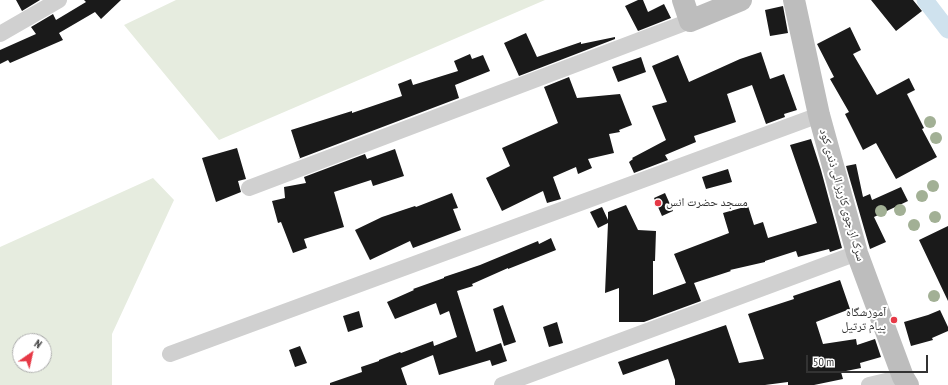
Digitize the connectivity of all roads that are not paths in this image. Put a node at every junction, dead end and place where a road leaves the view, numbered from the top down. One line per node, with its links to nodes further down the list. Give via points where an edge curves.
1 (59, 0): 6 (street)
2 (683, 0): 5 (street)
3 (741, 0): 5 (street)
4 (794, 0): 7 (street, سرک از جوی کاریز الی ذندی کود)
5 (690, 21): 8 (street)
6 (0, 34)
7 (819, 116): 9 (street, سرک از جوی کاریز الی ذندی کود); 10 (street)
8 (249, 188)
9 (857, 253): 11 (street, سرک از جوی کاریز الی ذندی کود); 12 (street)
10 (170, 354)
11 (905, 381): 13 (street)
12 (502, 385)
13 (869, 385)

